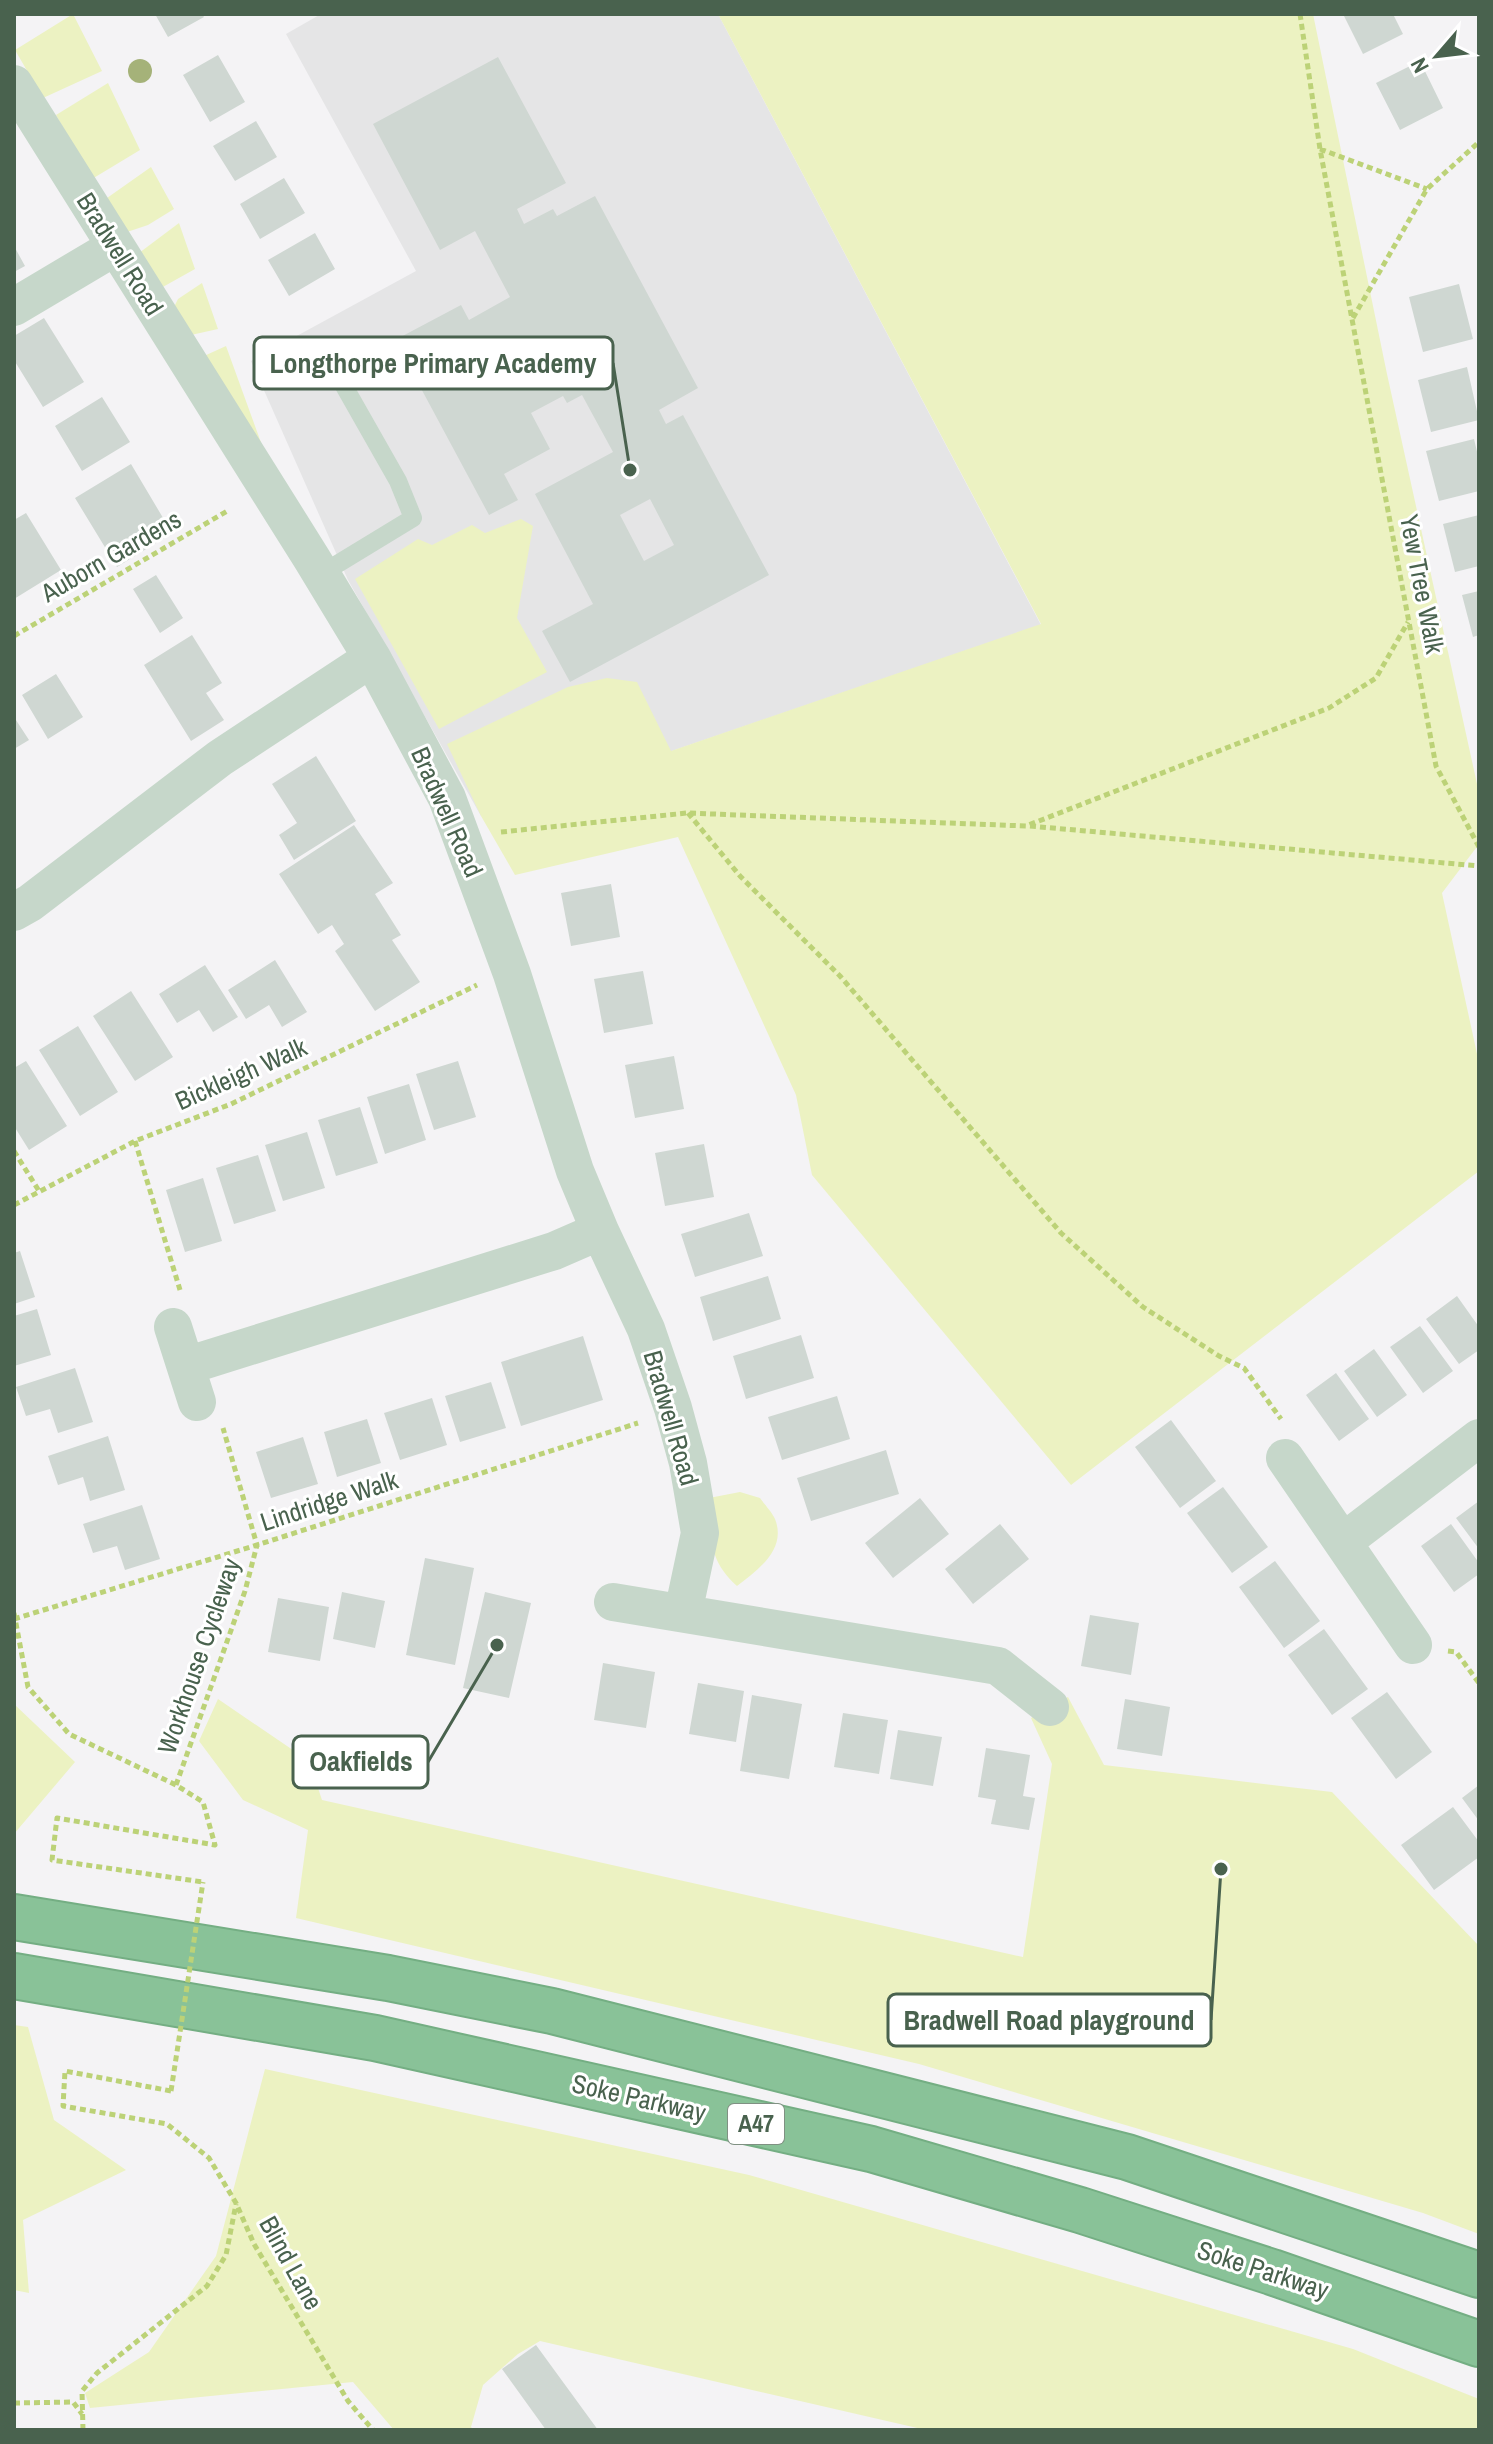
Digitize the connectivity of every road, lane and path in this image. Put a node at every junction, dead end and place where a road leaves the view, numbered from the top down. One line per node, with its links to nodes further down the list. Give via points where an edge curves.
1 (1300, 14): 4 (path, Yew Tree Walk)
2 (14, 84): 6 (street, Bradwell Road)
3 (1479, 142): 5 (path)
4 (1320, 149): 5 (path); 8 (path, Yew Tree Walk)
5 (1427, 189): 8 (path)
6 (115, 247): 7 (street); 11 (street, Bradwell Road)
7 (14, 307)
8 (1353, 319): 12 (path, Yew Tree Walk)
9 (331, 363): 11 (lane, via 398,481 413,518)
10 (229, 510): 13 (path, Auborn Gardens)
11 (321, 574): 14 (street, Bradwell Road)
12 (1408, 622): 16 (path, via 1376,678 1329,708); 18 (path, Yew Tree Walk, via 1436,766)
13 (14, 636)
14 (372, 658): 17 (street, Bradwell Road); 20 (street, via 220,758)
15 (687, 813): 16 (path); 17 (path); 32 (path, via 740,876 840,976 1061,1233 1143,1307 1244,1368 1283,1422)
16 (1026, 826): 19 (path)
17 (462, 835): 26 (street, Bradwell Road)
18 (1479, 847)
19 (1479, 866)
20 (14, 912)
21 (486, 982): 22 (path, Bickleigh Walk, via 231,1104)
22 (135, 1141): 24 (path, Bickleigh Walk); 27 (path, via 189,1319)
23 (14, 1151): 24 (path)
24 (39, 1191): 25 (path, Bickleigh Walk)
25 (14, 1205)
26 (600, 1231): 28 (street, via 554,1251); 36 (street, Bradwell Road, via 646,1329 688,1463 700,1533)
27 (173, 1327): 28 (street)
28 (186, 1366): 29 (street); 34 (path, Workhouse Cycleway, via 210,1384)
29 (197, 1402)
30 (639, 1422): 34 (path, Lindridge Walk)
31 (1479, 1438): 33 (street)
32 (1285, 1458): 33 (street)
33 (1343, 1542): 38 (street)
34 (257, 1545): 37 (path, Lindridge Walk); 40 (path, Workhouse Cycleway)
35 (613, 1602): 36 (street)
36 (683, 1613): 39 (street, via 998,1666)
37 (14, 1617): 40 (path, via 28,1687 69,1734)
38 (1413, 1645)
39 (1050, 1707)
40 (176, 1785): 43 (path, Blind Lane, bridge, via 203,1802 215,1845 57,1818 52,1860 203,1882 171,2091 65,2071 63,2106 167,2124 209,2158)
41 (14, 1917): 44 (highway, A47, via 388,1978 552,2011 1127,2157)
42 (14, 1976): 45 (highway, Soke Parkway / A47, via 375,2038 871,2149 1080,2210)
43 (236, 2203): 47 (path, via 226,2255 207,2286 97,2373 82,2391); 49 (path, Blind Lane, via 254,2244 340,2388)
44 (1479, 2275)
45 (1479, 2344)
46 (14, 2403): 47 (path, via 73,2402)
47 (83, 2415): 48 (path)
48 (83, 2430)
49 (373, 2430)

